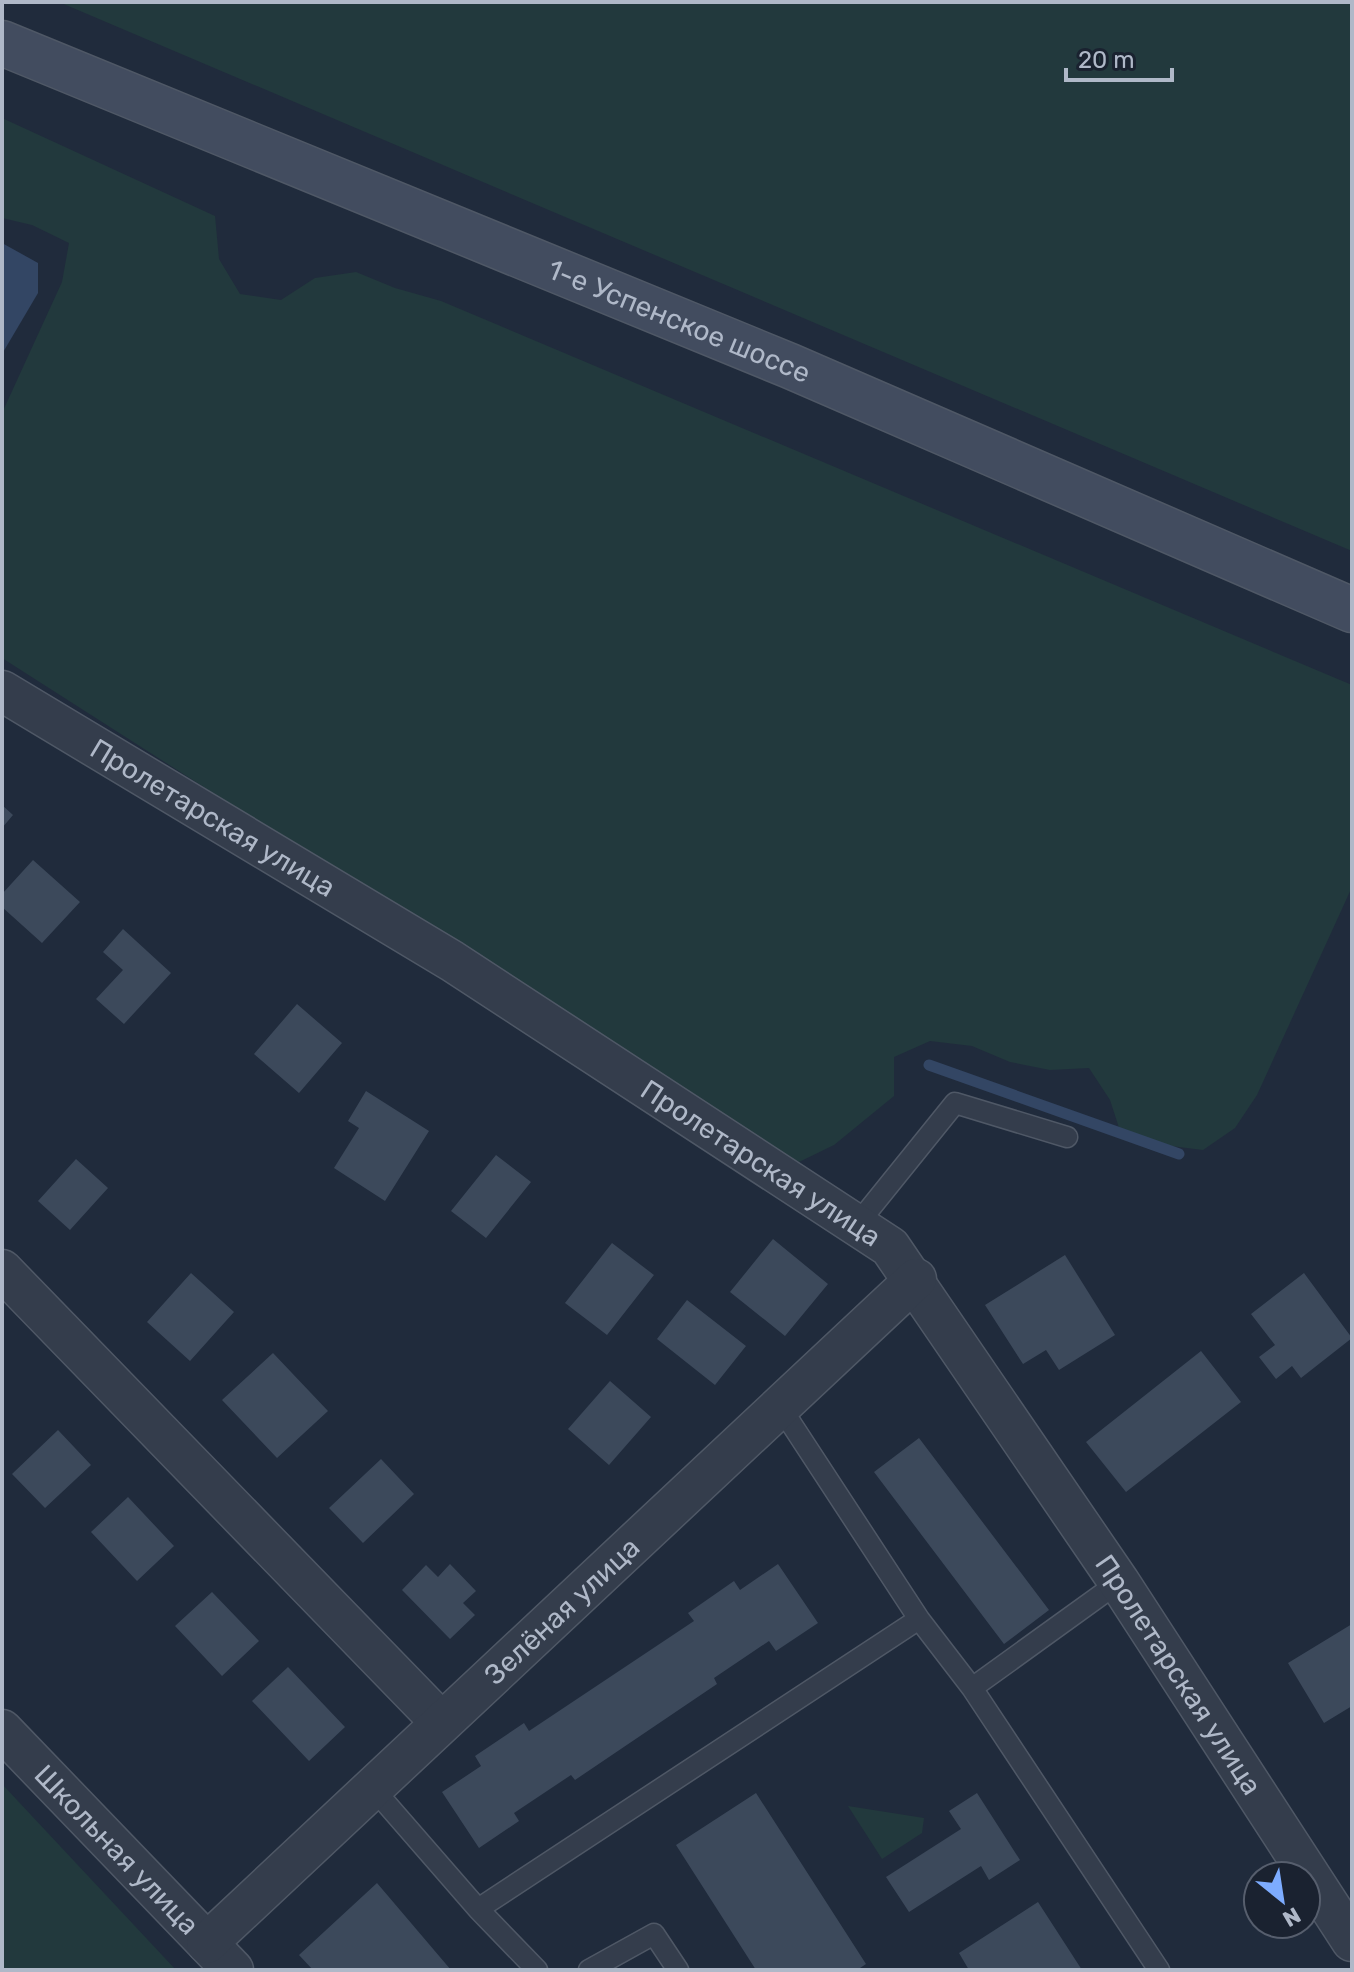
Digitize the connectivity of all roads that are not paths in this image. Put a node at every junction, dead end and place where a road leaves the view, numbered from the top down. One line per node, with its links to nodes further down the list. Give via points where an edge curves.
1 (2, 43): 2 (main road, 1-е Успенское шоссе, via 790,366)
2 (1352, 610)
3 (2, 691): 5 (street, Пролетарская улица, via 452,961)
4 (1067, 1137): 5 (lane, via 955,1103)
5 (855, 1227): 7 (street, Пролетарская улица, via 890,1247)
6 (2, 1270): 12 (street)
7 (916, 1279): 8 (street, Зелёная улица); 9 (street, Пролетарская улица)
8 (781, 1408): 10 (lane); 12 (street, Зелёная улица)
9 (1119, 1582): 11 (lane); 16 (street, Пролетарская улица)
10 (919, 1619): 11 (lane); 15 (lane)
11 (972, 1688): 21 (lane)
12 (441, 1722): 14 (street, Зелёная улица)
13 (2, 1730): 17 (street, Школьная улица)
14 (371, 1786): 15 (lane); 17 (street, Зелёная улица)
15 (478, 1909): 18 (lane)
16 (1352, 1941)
17 (220, 1956)
18 (537, 1970)
19 (589, 1970): 20 (lane, via 654,1934)
20 (678, 1970)
21 (1159, 1970)

